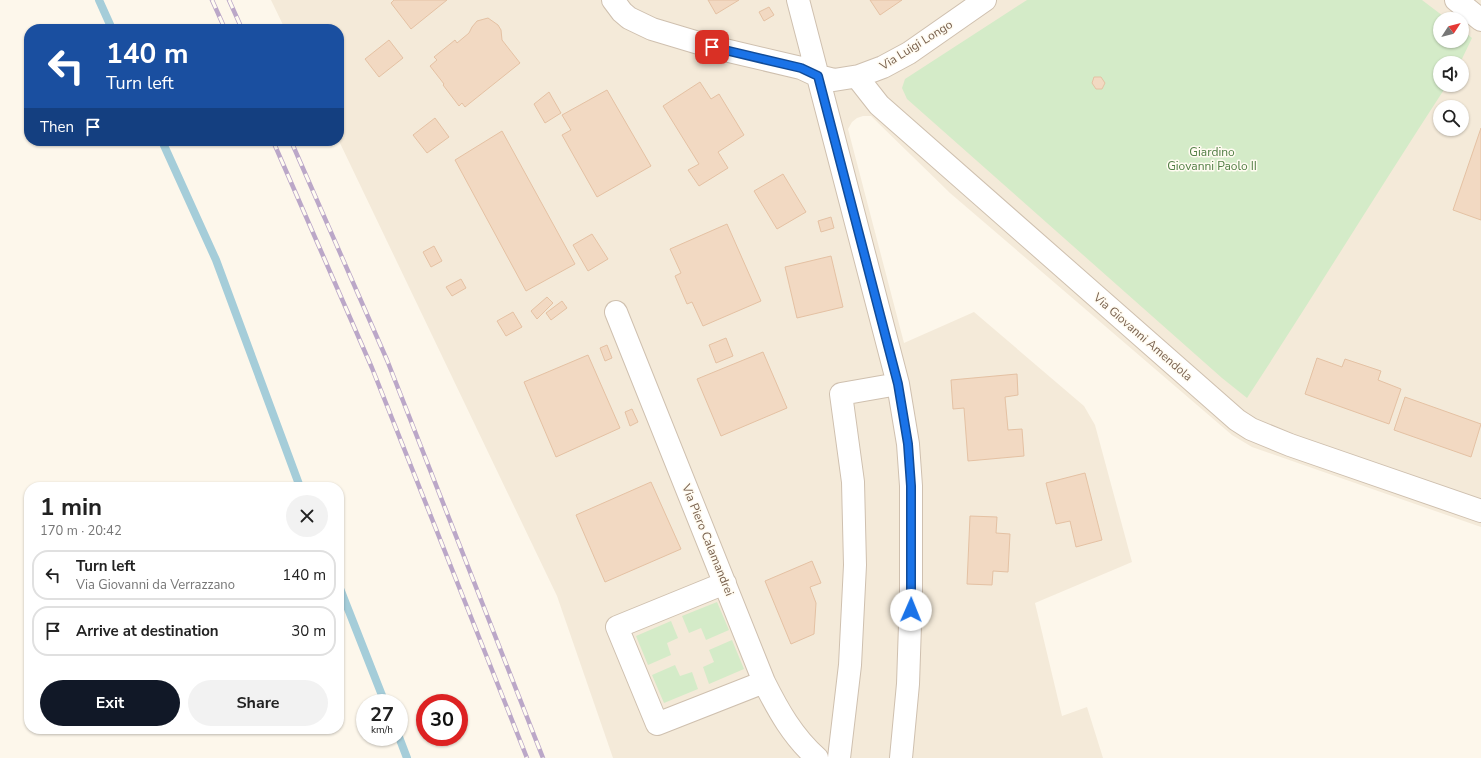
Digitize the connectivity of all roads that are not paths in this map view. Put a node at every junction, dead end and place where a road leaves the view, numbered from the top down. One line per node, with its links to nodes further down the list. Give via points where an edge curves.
1 (613, 0): 6 (street, Via Luigi Longo, via 629,18 652,29 712,47 801,68)
2 (798, 0): 6 (street)
3 (985, 0): 7 (street, Via Luigi Longo, via 895,61)
4 (1456, 0): 5 (street)
5 (1481, 20)
6 (818, 76): 7 (street, Via Luigi Longo, via 834,80); 9 (street)
7 (857, 77): 10 (street, Via Giovanni Amendola, via 879,105 1237,420 1251,429 1290,445)
8 (616, 312): 11 (street, Via Piero Calamandrei)
9 (898, 384): 14 (street, via 841,394 853,482 855,565 850,665); 15 (street, via 908,444 911,486 908,684)
10 (1481, 511)
11 (725, 583): 12 (street, Via Piero Calamandrei); 12 (street, via 617,627 657,724)
12 (764, 682): 13 (street, Via Piero Calamandrei, via 791,730)
13 (817, 758)
14 (839, 758)
15 (901, 758)

